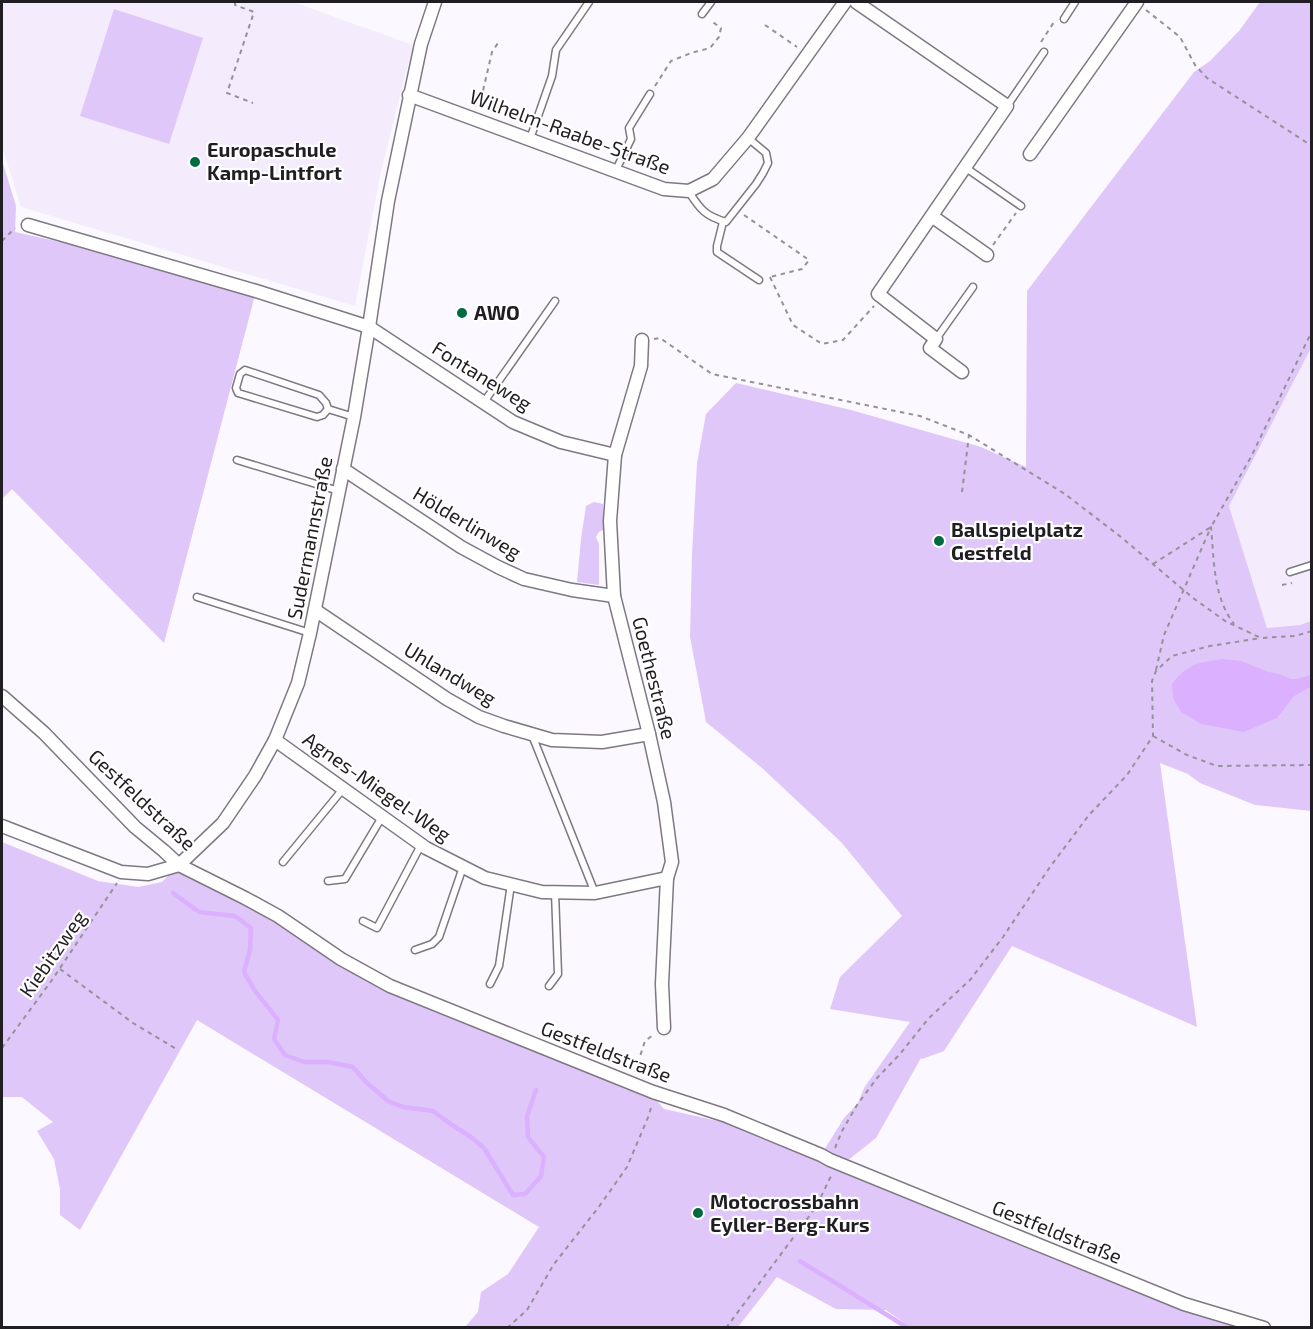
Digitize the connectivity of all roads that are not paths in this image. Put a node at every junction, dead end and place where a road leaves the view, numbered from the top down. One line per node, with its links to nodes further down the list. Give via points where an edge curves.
1 (435, 2): 12 (street, Sudermannstraße)
2 (589, 2): 15 (lane, via 556,50 552,76)
3 (711, 2): 8 (lane)
4 (844, 2): 14 (street, Wilhelm-Raabe-Straße)
5 (856, 2): 13 (street)
6 (1076, 2): 9 (lane)
7 (1141, 5): 16 (street)
8 (702, 14)
9 (1064, 19)
10 (1044, 52): 13 (lane)
11 (650, 93): 18 (lane, via 629,128 631,138)
12 (409, 95): 15 (street, Wilhelm-Raabe-Straße); 28 (street, Sudermannstraße)
13 (1007, 106): 17 (street)
14 (748, 138): 19 (street, Wilhelm-Raabe-Straße, via 713,179); 22 (lane, via 766,153 768,163 756,184)
15 (530, 139): 18 (street, Wilhelm-Raabe-Straße)
16 (1030, 154)
17 (966, 168): 20 (lane); 21 (street)
18 (616, 170): 19 (street, Wilhelm-Raabe-Straße, via 664,189)
19 (688, 191): 22 (lane, via 702,211)
20 (1021, 206)
21 (933, 217): 24 (street); 29 (street, via 878,294)
22 (723, 222): 25 (lane, via 717,252)
23 (28, 225): 28 (street, Fontaneweg)
24 (987, 255)
25 (759, 280)
26 (974, 287): 29 (lane)
27 (555, 301): 32 (lane)
28 (369, 327): 32 (street, Fontaneweg); 34 (street, Sudermannstraße)
29 (936, 339): 31 (street, via 930,348)
30 (642, 340): 35 (street, Goethestraße, via 641,366)
31 (962, 372)
32 (484, 402): 35 (street, Fontaneweg, via 513,422 561,442)
33 (328, 409): 33 (lane, via 317,417 238,393 240,374 245,370 319,395); 34 (lane)
34 (354, 417): 37 (street, Sudermannstraße)
35 (615, 455): 41 (street, Goethestraße, via 610,521)
36 (237, 460): 38 (lane)
37 (343, 469): 38 (street, Sudermannstraße); 41 (street, Hölderlinweg, via 498,567 524,579)
38 (339, 491): 43 (street, Sudermannstraße)
39 (1311, 565): 40 (lane)
40 (1290, 572)
41 (614, 596): 46 (street, Goethestraße)
42 (197, 597): 44 (lane)
43 (315, 610): 44 (street, Sudermannstraße); 47 (street, Uhlandweg, via 447,699 479,717)
44 (310, 633): 48 (street, Sudermannstraße, via 298,683)
45 (2, 696): 54 (street, Gestfeldstraße)
46 (648, 734): 47 (street, Uhlandweg, via 602,742); 56 (street, Goethestraße, via 664,801 672,862)
47 (532, 735): 60 (lane)
48 (276, 740): 49 (street, Agnes-Miegel-Weg); 54 (street, Sudermannstraße, via 223,823)
49 (342, 789): 50 (street, Agnes-Miegel-Weg); 53 (lane)
50 (382, 817): 52 (street, Agnes-Miegel-Weg); 57 (lane, via 345,879)
51 (2, 826): 54 (street, Sudermannstraße, via 121,872 148,874)
52 (421, 845): 55 (street, Agnes-Miegel-Weg); 61 (lane, via 377,928)
53 (283, 862)
54 (178, 865): 66 (street, Gestfeldstraße, via 278,916 341,959 390,986 653,1092 724,1115 1184,1304)
55 (463, 867): 58 (street, Agnes-Miegel-Weg, via 485,878); 62 (lane, via 439,937)
56 (667, 878): 60 (street, Agnes-Miegel-Weg); 65 (street, Goethestraße)
57 (328, 881)
58 (511, 884): 59 (street, Agnes-Miegel-Weg); 63 (lane, via 500,962)
59 (555, 892): 60 (street, Agnes-Miegel-Weg); 64 (lane, via 558,974)
60 (595, 893)
61 (363, 921)
62 (415, 951)
63 (490, 984)
64 (549, 986)
65 (664, 1028)
66 (1264, 1328)

